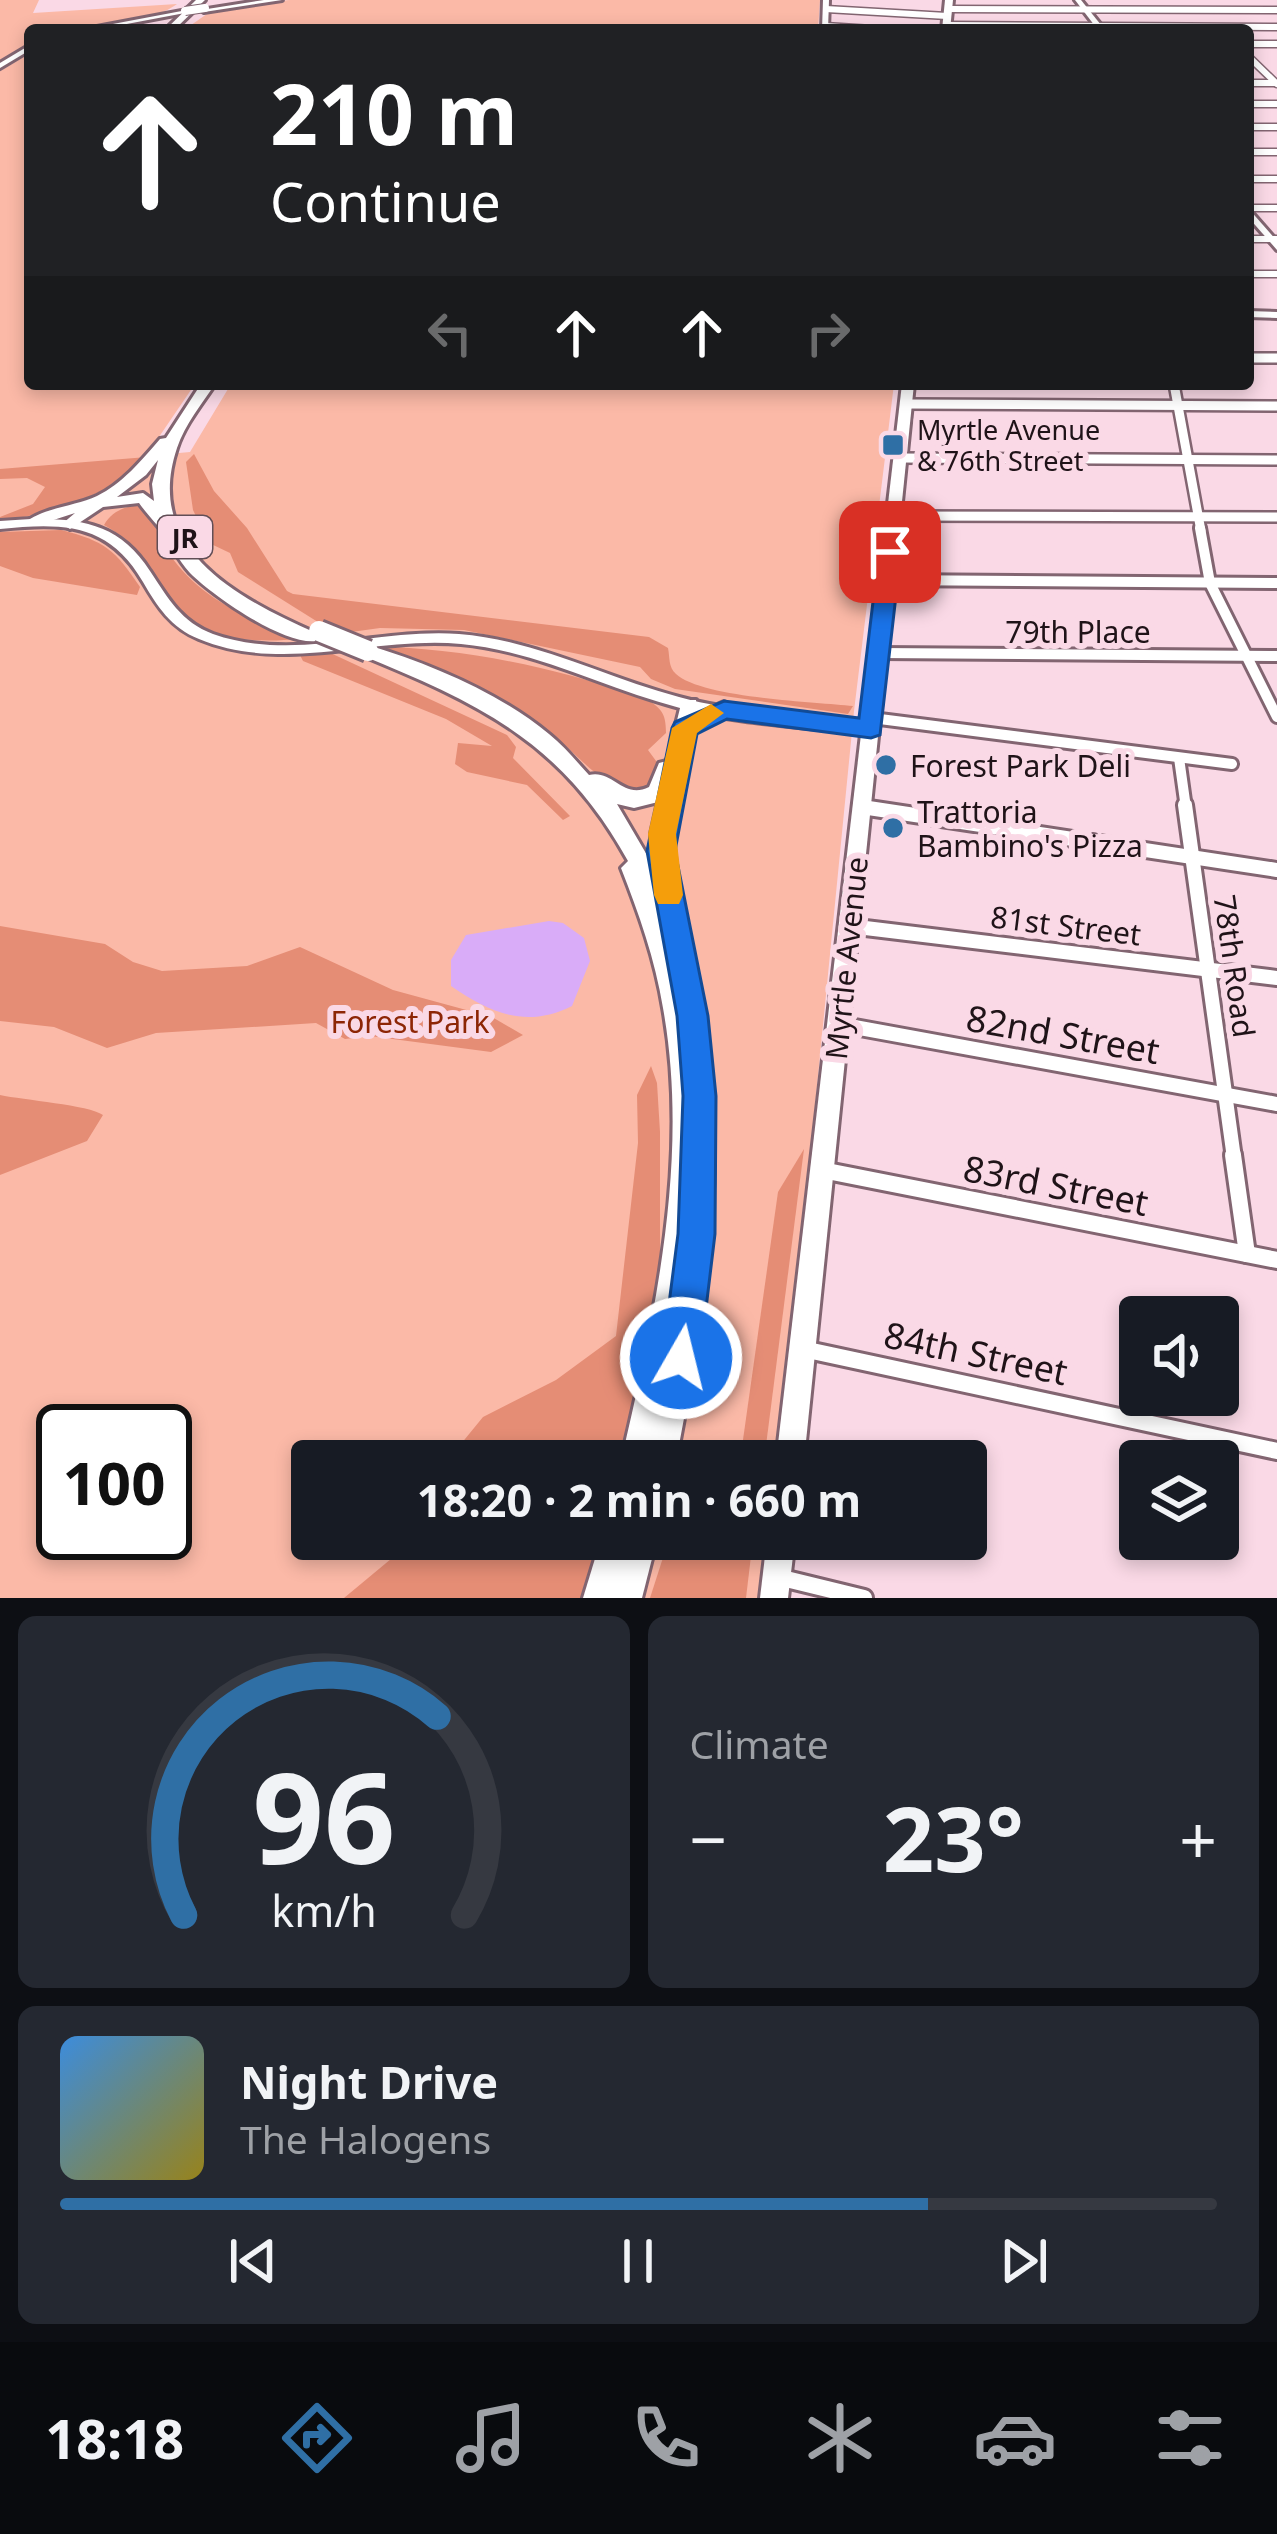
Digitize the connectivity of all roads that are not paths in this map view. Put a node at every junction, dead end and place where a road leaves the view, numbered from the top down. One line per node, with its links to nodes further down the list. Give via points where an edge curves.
1 (268, 0): 6 (street)
2 (279, 0): 6 (street)
3 (1078, 0): 8 (street)
4 (1191, 0): 9 (street)
5 (826, 4): 11 (street)
6 (208, 5): 7 (street, bridge); 13 (highway)
7 (181, 10): 12 (street)
8 (1086, 10): 9 (street); 11 (street); 15 (street)
9 (1201, 10): 10 (street); 16 (street)
10 (1277, 10)
11 (947, 14): 14 (street)
12 (116, 24)
13 (183, 24)
14 (1057, 24)
15 (1098, 24)
16 (1216, 24)
17 (1254, 63): 18 (street)
18 (1277, 83)
19 (1254, 216): 20 (street)
20 (1275, 242)
21 (204, 390): 28 (highway, JR)
22 (216, 390): 43 (highway, JR, via 175,464 181,528 221,579)
23 (907, 390): 25 (main road, Myrtle Avenue)
24 (1175, 390): 26 (street)
25 (906, 404): 26 (street); 29 (main road, Myrtle Avenue)
26 (1178, 406): 27 (street); 30 (street)
27 (1277, 406)
28 (185, 419): 32 (highway, via 146,468); 39 (highway, JR, via 162,479)
29 (900, 458): 30 (street); 33 (main road, Myrtle Avenue)
30 (1190, 460): 31 (street); 34 (street)
31 (1277, 460)
32 (100, 503): 36 (highway); 38 (highway); 39 (highway, via 143,498)
33 (894, 515): 34 (street); 40 (main road, Myrtle Avenue)
34 (1199, 517): 35 (street); 41 (street)
35 (1277, 518)
36 (35, 521): 37 (street); 38 (street)
37 (0, 525)
38 (81, 527): 49 (street, via 124,548 162,608 212,639 263,648 409,637 498,644)
39 (170, 532): 43 (highway, JR, via 220,592)
40 (887, 580): 41 (street); 45 (main road, Myrtle Avenue)
41 (1210, 583): 42 (street); 46 (street)
42 (1277, 584)
43 (314, 634): 44 (highway, JR)
44 (360, 653): 52 (highway, JR, via 463,690); 69 (highway, JR, via 475,707 541,753 603,821 647,903 672,1000 683,1132 671,1286)
45 (879, 653): 46 (street, 79th Place); 51 (main road, Myrtle Avenue)
46 (1246, 656): 47 (street, 79th Place); 50 (street)
47 (1277, 656)
48 (724, 710): 49 (highway); 51 (street)
49 (684, 712): 52 (highway, via 663,784 644,800 613,794); 59 (highway, via 661,851)
50 (1277, 717)
51 (871, 723): 53 (street); 55 (main road, Myrtle Avenue)
52 (544, 740): 59 (highway, JR, via 623,825)
53 (1179, 758): 54 (street); 56 (street, 78th Road)
54 (1232, 764)
55 (862, 807): 56 (street); 58 (main road, Myrtle Avenue)
56 (1193, 858): 57 (street); 60 (street, 78th Road)
57 (1277, 870)
58 (849, 926): 60 (street, 81st Street); 62 (main road, Myrtle Avenue)
59 (674, 931): 70 (highway, JR, via 695,1039 700,1182)
60 (1208, 969): 61 (street, 81st Street); 63 (street, 78th Road)
61 (1277, 978)
62 (838, 1024): 63 (street, 82nd Street); 65 (main road, Myrtle Avenue)
63 (1225, 1094): 64 (street, 82nd Street); 66 (street, 78th Road)
64 (1277, 1104)
65 (823, 1170): 66 (street, 83rd Street); 68 (main road, Myrtle Avenue)
66 (1247, 1254): 67 (street, 83rd Street)
67 (1277, 1260)
68 (802, 1349): 71 (main road, Myrtle Avenue); 72 (street, 84th Street)
69 (641, 1440)
70 (664, 1440)
71 (792, 1440)
72 (1277, 1450)
73 (611, 1560): 76 (highway)
74 (635, 1560): 77 (highway)
75 (776, 1587): 78 (street)
76 (600, 1598)
77 (625, 1598)
78 (865, 1598)

